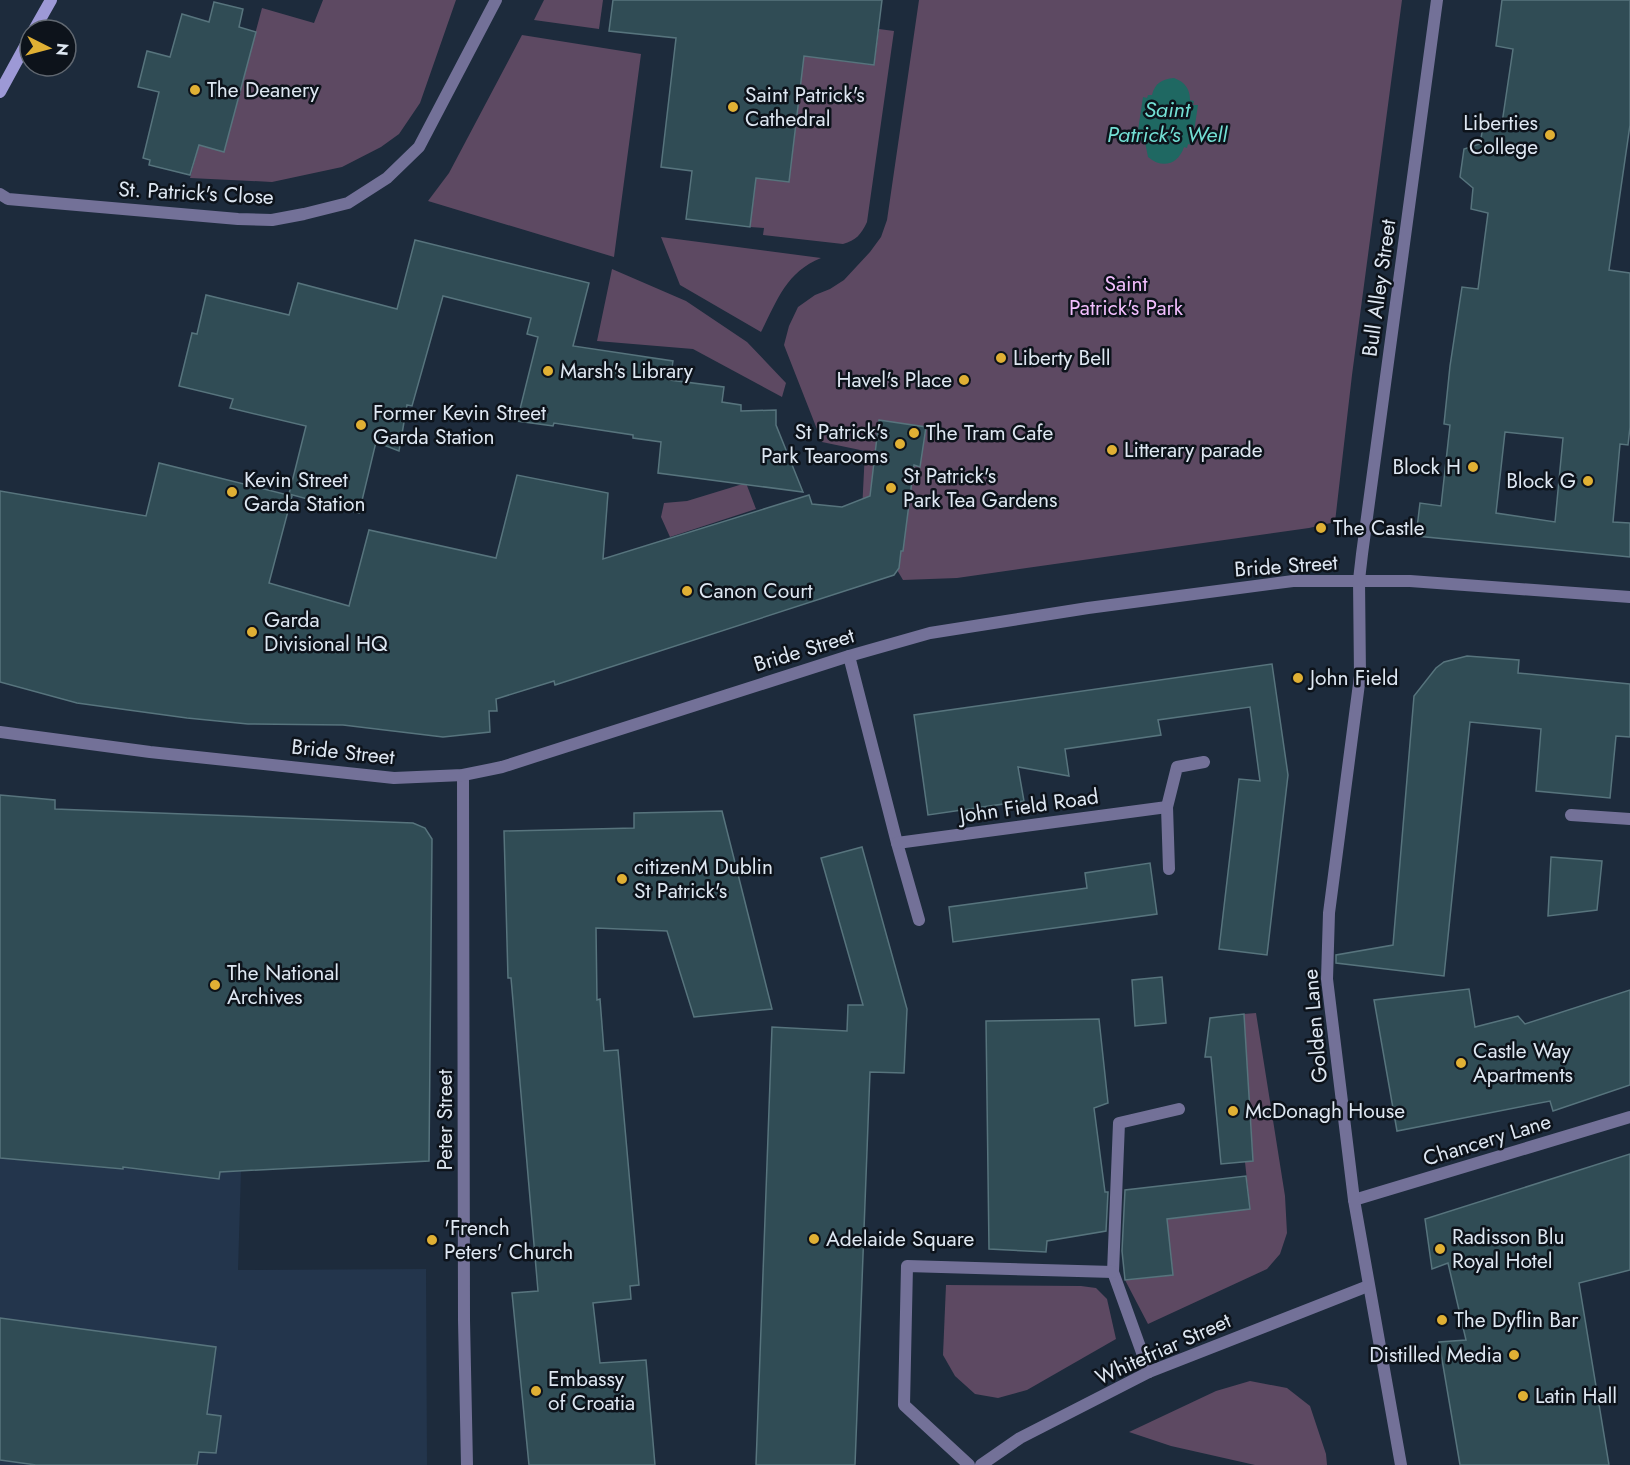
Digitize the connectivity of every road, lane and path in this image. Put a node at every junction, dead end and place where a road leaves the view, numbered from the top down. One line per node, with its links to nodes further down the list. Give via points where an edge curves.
1 (496, 0): 7 (street, St. Patrick's Close, via 419,147 387,178 348,203 272,219 238,219 8,199)
2 (1437, 0): 8 (street, Bull Alley Street)
3 (47, 2): 4 (main road)
4 (40, 18)
5 (18, 60): 6 (main road)
6 (0, 92)
7 (0, 194)
8 (1359, 580): 9 (street, Bride Street); 10 (street, Bride Street, via 1282,583 1088,608 930,633); 22 (street, Golden Lane, via 1360,676 1329,913 1327,979)
9 (1630, 597)
10 (849, 656): 13 (street, Bride Street, via 502,767); 17 (street)
11 (0, 732): 13 (street, Bride Street, via 394,778)
12 (1204, 762): 14 (street, via 1177,767)
13 (463, 775): 26 (street, Peter Street)
14 (1167, 807): 17 (street, John Field Road); 18 (street)
15 (1571, 815): 16 (street)
16 (1630, 819)
17 (897, 843): 19 (street)
18 (1168, 869)
19 (919, 920)
20 (1179, 1109): 23 (street, via 1119,1123)
21 (1630, 1117): 22 (street, Chancery Lane)
22 (1354, 1200): 24 (street, Golden Lane)
23 (1113, 1272): 25 (street); 27 (street, via 907,1266 904,1405)
24 (1368, 1286): 25 (street, Whitefriar Street); 29 (street, Golden Lane)
25 (1149, 1372): 28 (street, Whitefriar Street, via 1020,1438)
26 (467, 1465)
27 (969, 1465)
28 (981, 1465)
29 (1401, 1465)

